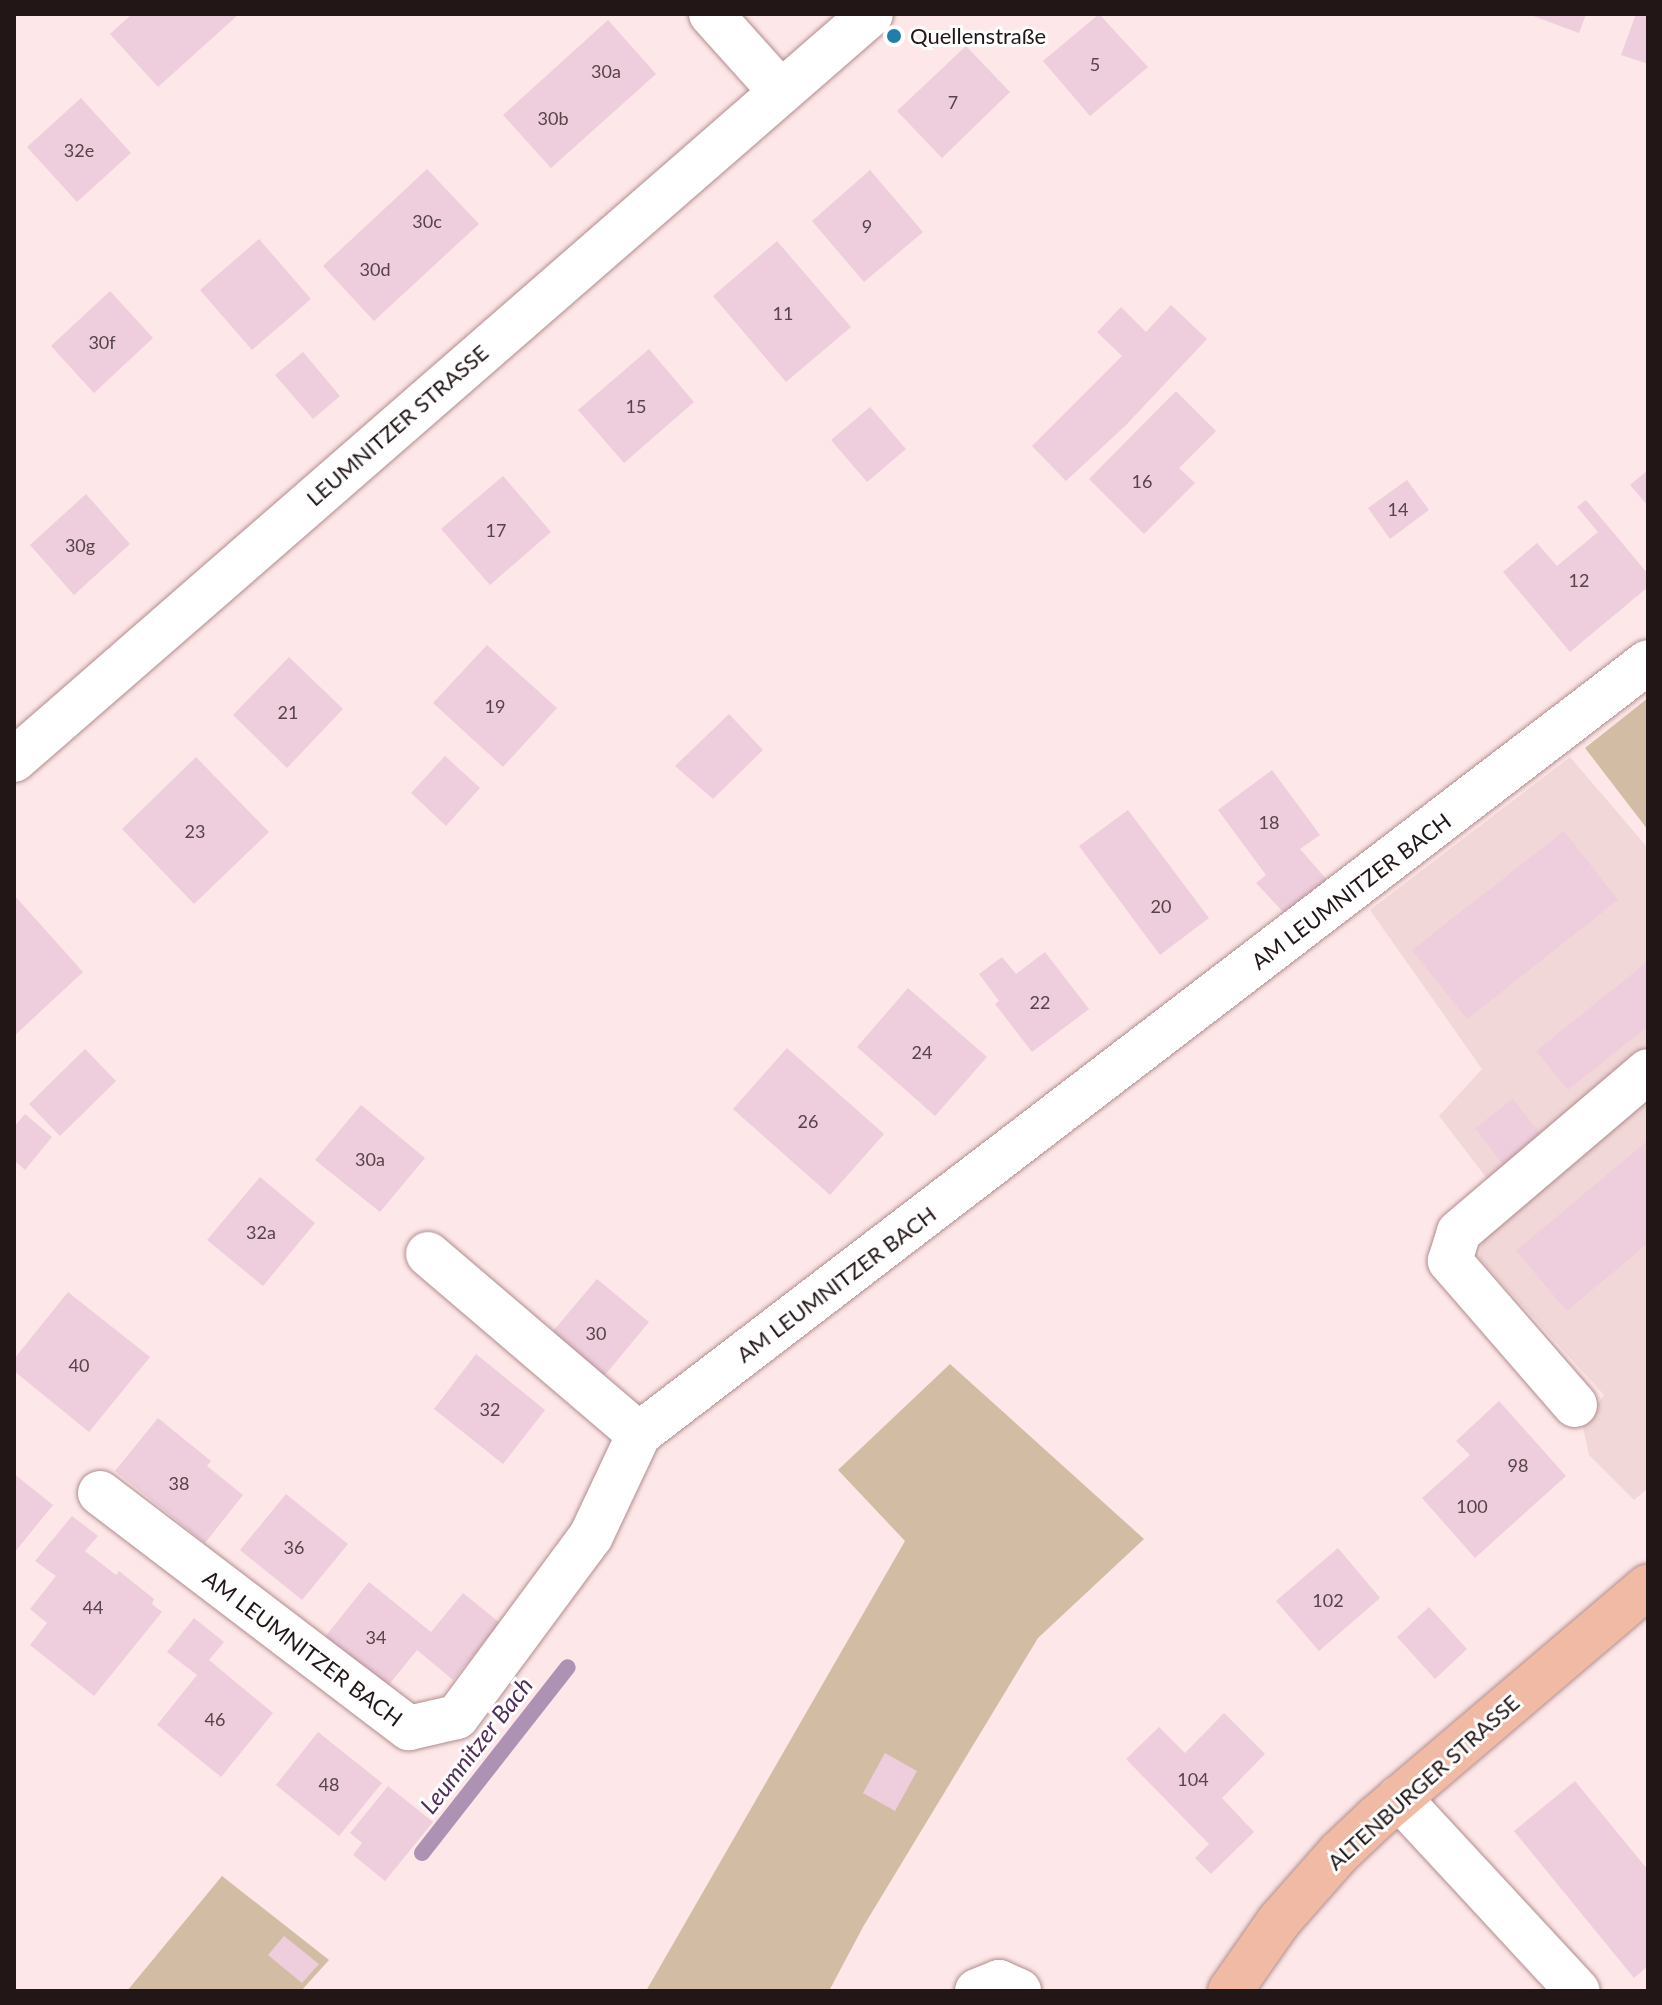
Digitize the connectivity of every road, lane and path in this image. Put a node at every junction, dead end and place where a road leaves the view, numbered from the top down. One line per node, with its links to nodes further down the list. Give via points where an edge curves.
1 (711, 14): 3 (street)
2 (871, 14): 3 (street, LEUMNITZER STRASSE)
3 (780, 91): 5 (street, LEUMNITZER STRASSE)
4 (1648, 662): 9 (street, AM LEUMNITZER BACH)
5 (14, 760)
6 (1648, 1071): 8 (street, via 1459,1232 1450,1261)
7 (428, 1254): 9 (street)
8 (1575, 1405)
9 (639, 1434): 10 (street, AM LEUMNITZER BACH, via 591,1536 457,1717 409,1728)
10 (100, 1493)
11 (1645, 1594): 12 (main road, ALTENBURGER STRASSE)
12 (1399, 1798): 15 (main road, ALTENBURGER STRASSE, via 1339,1853 1279,1921); 16 (street)
13 (977, 1991): 14 (street, via 999,1982)
14 (1019, 1991)
15 (1230, 1991)
16 (1578, 1991)

